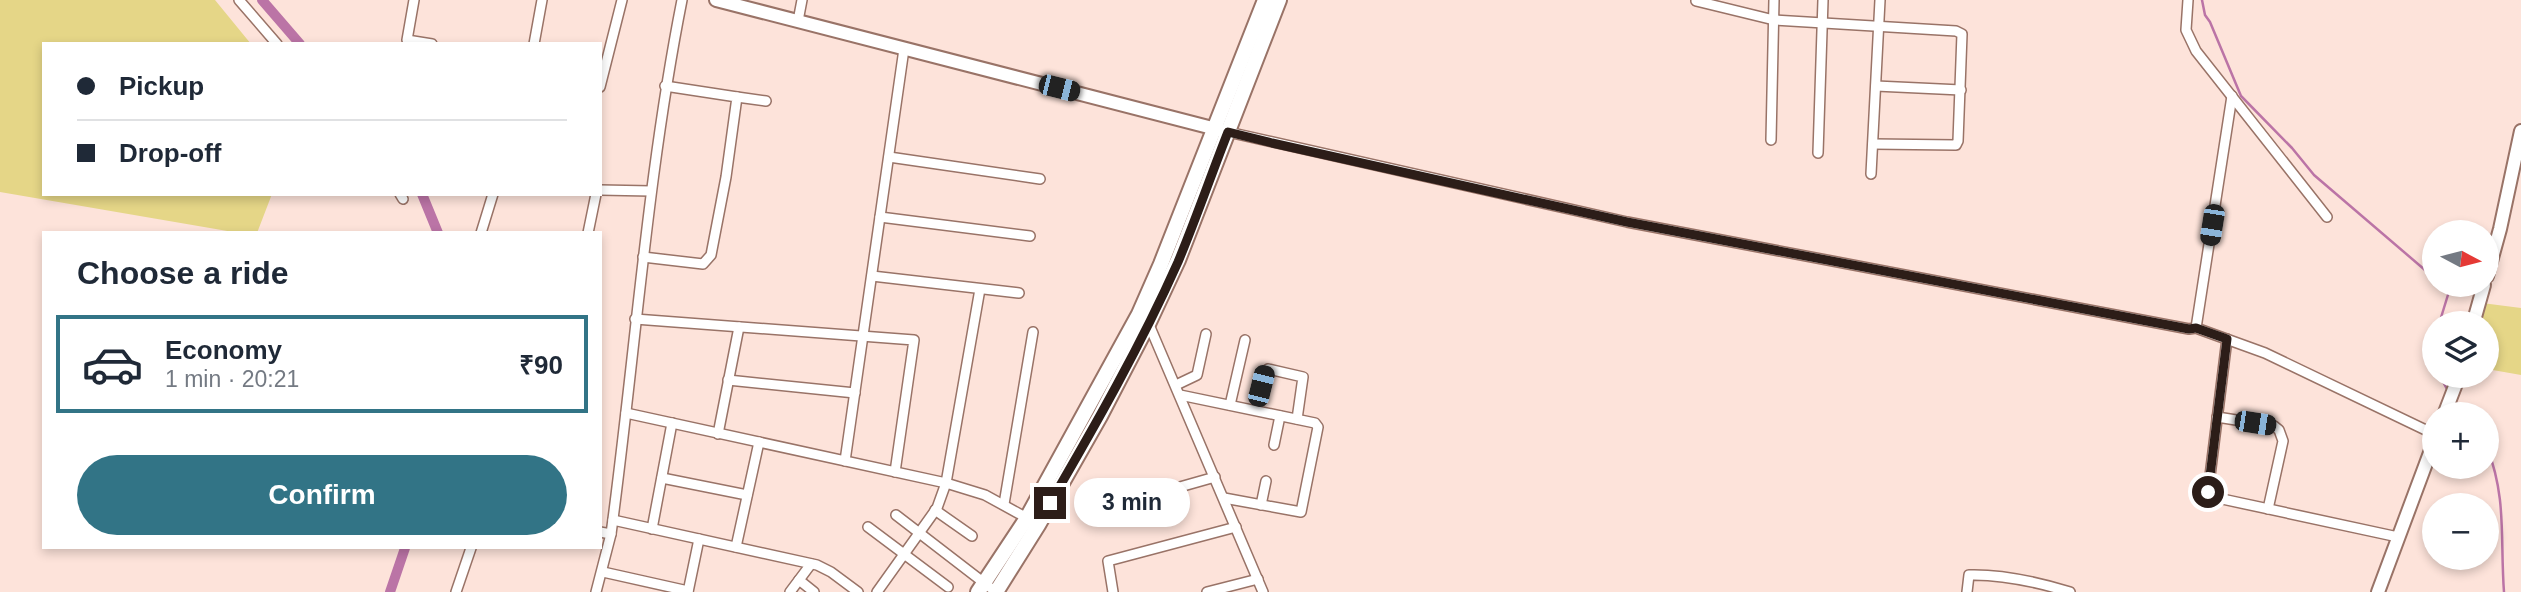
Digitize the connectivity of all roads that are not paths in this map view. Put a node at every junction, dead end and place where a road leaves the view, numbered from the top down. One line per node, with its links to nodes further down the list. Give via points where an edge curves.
1 (239, 0): 20 (street)
2 (414, 0): 21 (street, via 407,40)
3 (542, 0): 22 (street)
4 (622, 0): 24 (street)
5 (682, 0): 25 (street)
6 (716, 0): 15 (street)
7 (802, 0): 17 (street)
8 (1265, 0): 31 (main road)
9 (1279, 0): 31 (main road)
10 (1774, 0): 16 (street)
11 (1823, 0): 18 (street)
12 (1880, 0): 19 (street)
13 (2188, 0): 28 (street, via 2185,21 2189,38)
14 (1696, 1): 16 (street)
15 (730, 2): 17 (street)
16 (1774, 20): 18 (street); 33 (street)
17 (798, 21): 23 (street)
18 (1822, 24): 19 (street); 35 (street)
19 (1879, 26): 26 (street); 27 (street, via 1959,32 1963,37)
20 (276, 42)
21 (420, 42)
22 (534, 42)
23 (904, 49): 31 (street); 36 (street)
24 (602, 79)
25 (665, 86): 29 (street); 40 (street)
26 (1876, 86): 27 (street); 34 (street)
27 (1961, 90): 34 (street, via 1954,147)
28 (2232, 96): 44 (street); 56 (street)
29 (737, 97): 30 (street); 49 (street, via 711,255 703,264)
30 (766, 101)
31 (1221, 130): 53 (main road, via 1178,260); 56 (street, via 1627,222)
32 (2521, 131): 47 (street)
33 (1771, 140)
34 (1873, 144): 37 (street)
35 (1818, 153)
36 (889, 157): 38 (street); 43 (street)
37 (1871, 174)
38 (1040, 179)
39 (602, 190): 40 (street)
40 (651, 191): 49 (street)
41 (492, 196): 45 (street)
42 (596, 196): 46 (street)
43 (880, 217): 48 (street); 50 (street)
44 (2327, 218)
45 (482, 231)
46 (588, 231)
47 (2499, 233)
48 (1030, 236)
49 (643, 257): 54 (street)
50 (872, 276): 51 (street); 59 (street)
51 (981, 289): 52 (street); 83 (street)
52 (1019, 293)
53 (1144, 318): 63 (street); 93 (main road, via 1100,416)
54 (635, 319): 55 (street); 68 (street)
55 (739, 327): 59 (street); 62 (street)
56 (2196, 328): 60 (street)
57 (1033, 332): 87 (street)
58 (1206, 334): 63 (street, via 1197,375)
59 (863, 337): 65 (street); 78 (street, via 914,340)
60 (2227, 339): 70 (street); 73 (street)
61 (1245, 340): 67 (street)
62 (728, 380): 65 (street); 74 (street)
63 (1176, 385): 66 (street)
64 (1261, 386): 71 (street, via 1268,369 1303,377)
65 (855, 393): 77 (street)
66 (1180, 395): 67 (street); 80 (street)
67 (1230, 405): 69 (street)
68 (626, 413): 72 (street); 92 (street)
69 (1280, 416): 71 (street); 76 (street)
70 (2217, 417): 89 (street, via 2208,492); 89 (street, via 2279,430 2283,440)
71 (1297, 419): 88 (street, via 1315,423 1319,429 1303,510)
72 (672, 424): 74 (street); 81 (street)
73 (2422, 428)
74 (718, 433): 75 (street)
75 (759, 442): 77 (street); 84 (street)
76 (1274, 445)
77 (845, 461): 78 (street)
78 (895, 472): 83 (street)
79 (2422, 474): 101 (street)
80 (1215, 477): 85 (street); 86 (street)
81 (662, 478): 84 (street); 96 (street)
82 (1266, 481): 88 (street)
83 (946, 483): 87 (street); 90 (street)
84 (747, 495): 103 (street)
85 (1148, 496)
86 (1224, 498): 88 (street); 95 (street)
87 (1004, 504): 93 (street)
88 (1261, 505)
89 (2268, 509): 101 (street)
90 (935, 510): 99 (street); 100 (street)
91 (896, 515): 99 (street)
92 (613, 520): 96 (street); 98 (street)
93 (1032, 522): 111 (main road)
94 (868, 527): 105 (street)
95 (1236, 527): 108 (street); 119 (street, via 1108,561)
96 (652, 529): 102 (street)
97 (602, 532): 98 (street)
98 (611, 534): 107 (street)
99 (920, 534): 105 (street); 111 (street)
100 (972, 536)
101 (2398, 537): 124 (street)
102 (699, 539): 103 (street); 112 (street)
103 (736, 547): 106 (street)
104 (471, 549): 113 (street)
105 (905, 554): 110 (street); 118 (street)
106 (811, 564): 109 (street); 117 (street)
107 (603, 572): 112 (street); 114 (street)
108 (1258, 579): 120 (street); 121 (street)
109 (799, 580): 115 (street); 116 (street)
110 (947, 587)
111 (990, 590)
112 (688, 591)
113 (456, 592)
114 (596, 592)
115 (790, 592)
116 (814, 592)
117 (858, 592)
118 (877, 592)
119 (1114, 592)
120 (1207, 592)
121 (1264, 592)
122 (1967, 592): 123 (street, via 1969,575 1984,575)
123 (2070, 592)
124 (2378, 592)

